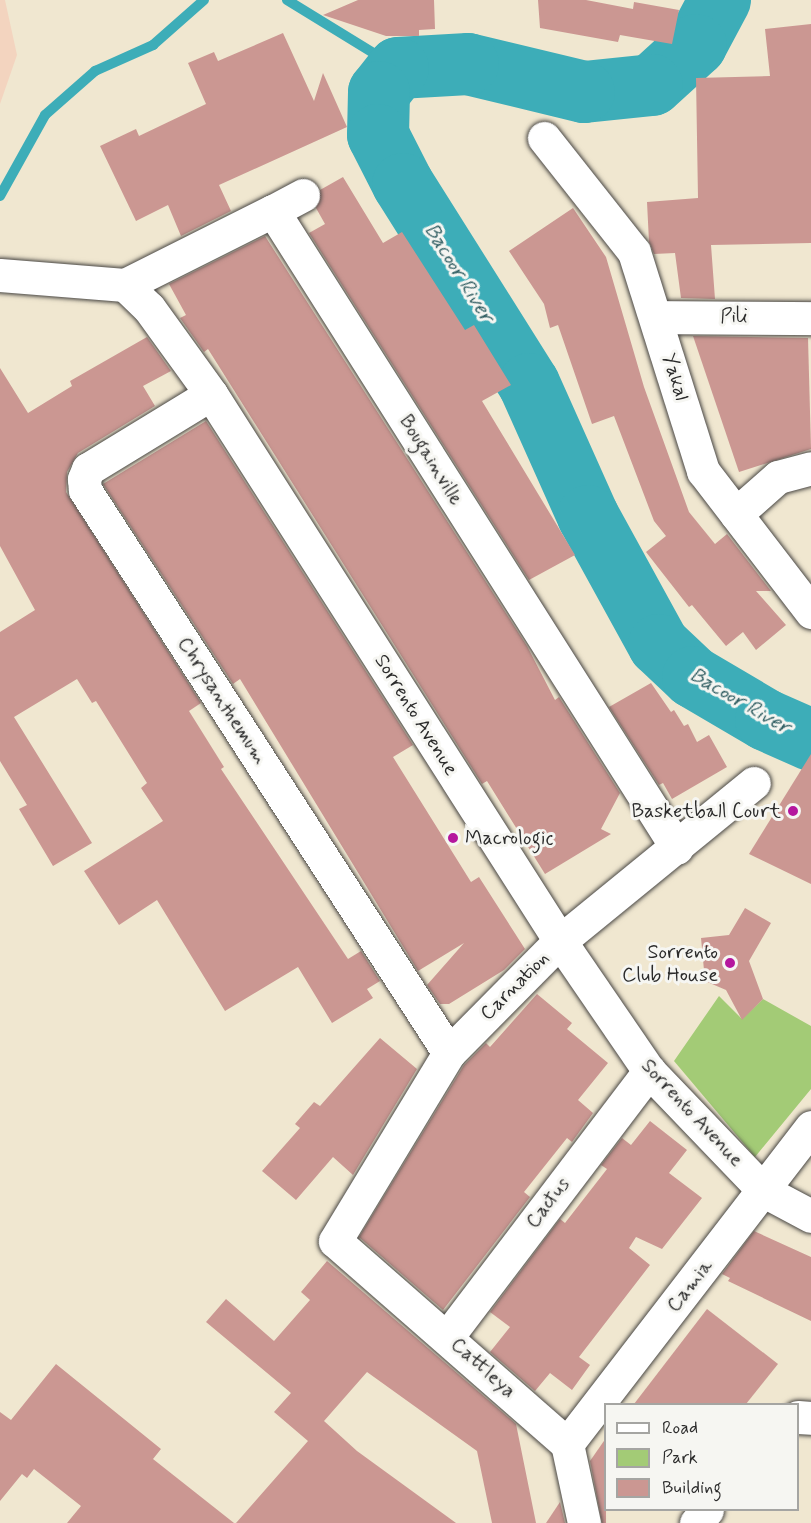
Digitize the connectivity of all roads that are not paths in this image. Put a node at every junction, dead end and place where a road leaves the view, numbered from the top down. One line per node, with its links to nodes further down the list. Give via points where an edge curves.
1 (544, 138): 6 (street, Yakal, via 634,252)
2 (303, 195): 3 (street)
3 (273, 211): 5 (street); 13 (street, Bougainville)
4 (7, 275): 5 (street)
5 (125, 285): 8 (street, Sorrento Avenue, via 148,308)
6 (657, 317): 7 (street, Pili); 10 (street, Yakal, via 703,471)
7 (811, 318)
8 (212, 394): 14 (street, Sorrento Avenue); 15 (street, Chrysanthemum, via 88,469 85,490)
9 (811, 468): 10 (street, via 778,477)
10 (736, 514): 11 (street, Yakal)
11 (811, 612)
12 (754, 783): 13 (street, Carnation)
13 (677, 848): 14 (street, Carnation)
14 (560, 941): 15 (street, Carnation); 16 (street, Sorrento Avenue)
15 (450, 1053): 20 (street, Carnation)
16 (649, 1071): 18 (street, Sorrento Avenue); 21 (street, Cactus)
17 (811, 1127): 18 (street, Camia)
18 (764, 1191): 19 (street, Sorrento Avenue); 22 (street, Camia)
19 (811, 1216)
20 (335, 1241): 21 (street, Cattleya)
21 (448, 1336): 22 (street, Cattleya)
22 (567, 1444): 24 (street)
23 (705, 1511): 25 (street)
24 (584, 1523)
25 (696, 1523)

